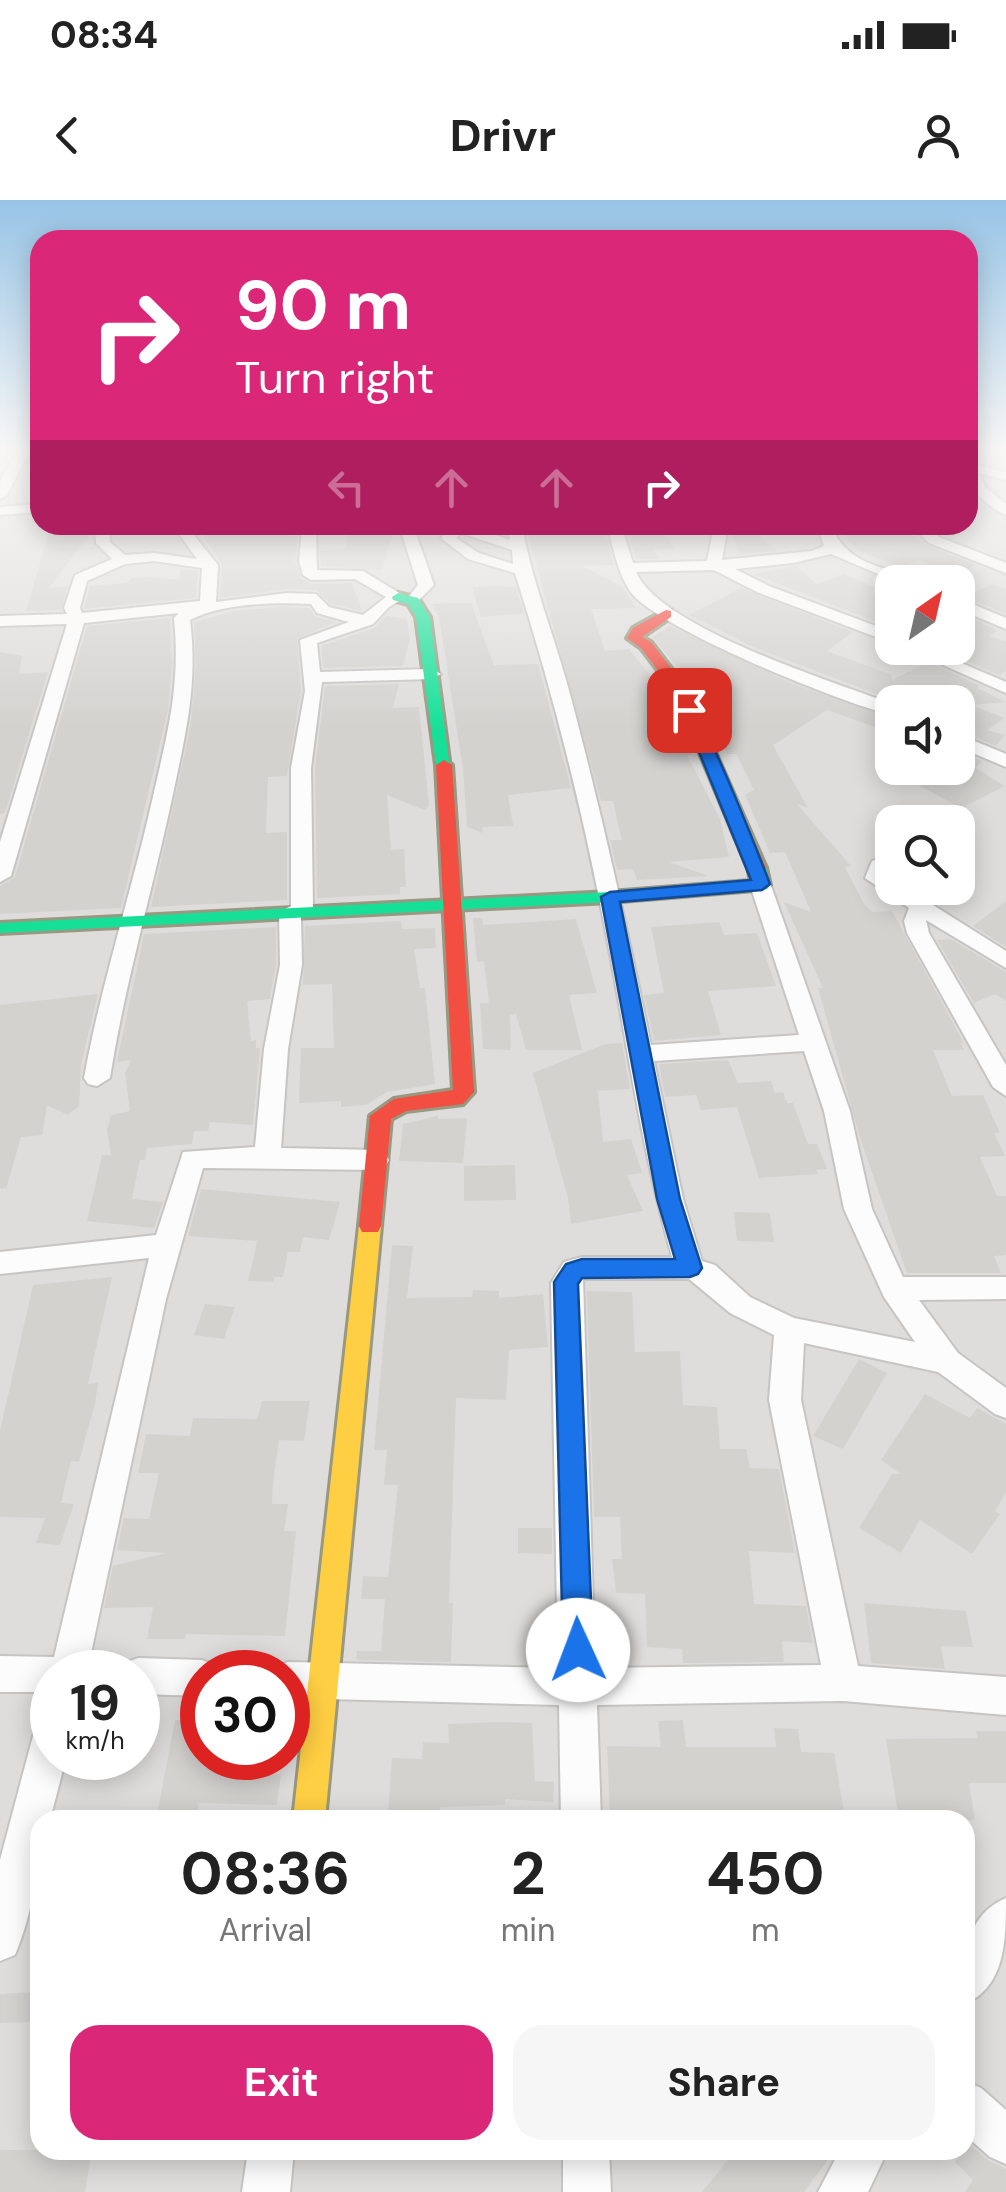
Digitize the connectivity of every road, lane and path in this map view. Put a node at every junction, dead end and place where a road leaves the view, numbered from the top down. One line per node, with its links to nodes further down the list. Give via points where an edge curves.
1 (104, 544): 15 (street)
2 (194, 544): 17 (street)
3 (308, 544): 22 (street, via 311,575)
4 (406, 544): 22 (street)
5 (446, 544): 22 (street)
6 (472, 544): 21 (street, via 488,563)
7 (506, 544): 13 (street)
8 (518, 544): 13 (street)
9 (620, 544): 18 (street)
10 (718, 544): 16 (street)
11 (831, 544): 14 (street)
12 (944, 544): 19 (street)
13 (519, 548): 21 (street)
14 (832, 548): 16 (street); 20 (street)
15 (122, 560): 17 (street); 26 (street, via 80,578 72,608)
16 (714, 564): 18 (street); 30 (street)
17 (210, 565): 23 (street)
18 (628, 568): 25 (street, via 638,593)
19 (1006, 568)
20 (875, 569)
21 (522, 570): 40 (street, via 560,689)
22 (405, 583): 28 (street); 32 (street, via 422,617)
23 (204, 606): 26 (street); 28 (street, via 316,599 323,610); 45 (street, via 182,618 187,665 179,723)
24 (975, 610): 29 (street)
25 (666, 614): 35 (street); 39 (street, via 634,638 693,706 695,727)
26 (77, 619): 27 (street); 38 (street)
27 (0, 621)
28 (367, 621): 33 (street, via 308,640)
29 (1006, 624)
30 (875, 631)
31 (952, 665): 34 (street)
32 (432, 674): 33 (street); 41 (street)
33 (312, 677): 44 (street)
34 (1006, 688)
35 (875, 703)
36 (975, 748): 37 (street)
37 (1006, 762)
38 (0, 876)
39 (762, 884): 40 (street); 48 (street)
40 (610, 897): 41 (street); 49 (street)
41 (453, 904): 44 (street); 53 (street, via 464,1092 456,1099 385,1110)
42 (917, 905): 43 (street)
43 (920, 907): 47 (street); 51 (street, via 918,933)
44 (296, 912): 45 (street); 52 (street)
45 (136, 918): 46 (street); 50 (street)
46 (0, 928)
47 (1006, 961)
48 (814, 1042): 49 (street); 58 (street, via 858,1209)
49 (640, 1054): 56 (street)
50 (97, 1078)
51 (1006, 1088)
52 (267, 1157): 53 (street); 54 (street, via 192,1159)
53 (376, 1160): 66 (street)
54 (167, 1245): 55 (street); 62 (street)
55 (0, 1263)
56 (690, 1268): 59 (street, via 740,1305); 68 (street, via 582,1268 566,1282)
57 (1006, 1288): 58 (street)
58 (894, 1289): 60 (street)
59 (790, 1329): 60 (street); 67 (street, via 785,1400)
60 (947, 1362): 61 (street)
61 (1005, 1401)
62 (74, 1650)
63 (0, 1674): 64 (street)
64 (30, 1674)
65 (310, 1681): 66 (street)
66 (325, 1681): 68 (street); 72 (street)
67 (843, 1683): 68 (street); 69 (street)
68 (579, 1687): 73 (street)
69 (1006, 1696)
70 (41, 1780): 71 (street)
71 (33, 1810)
72 (310, 1810)
73 (581, 1810)
74 (30, 1822): 76 (street)
75 (1006, 1920): 77 (street)
76 (0, 1940)
77 (975, 1968)
78 (975, 2113): 79 (street)
79 (1006, 2142)
80 (270, 2160): 83 (street)
81 (586, 2160): 84 (street)
82 (860, 2160): 85 (street)
83 (266, 2192)
84 (587, 2192)
85 (842, 2192)

